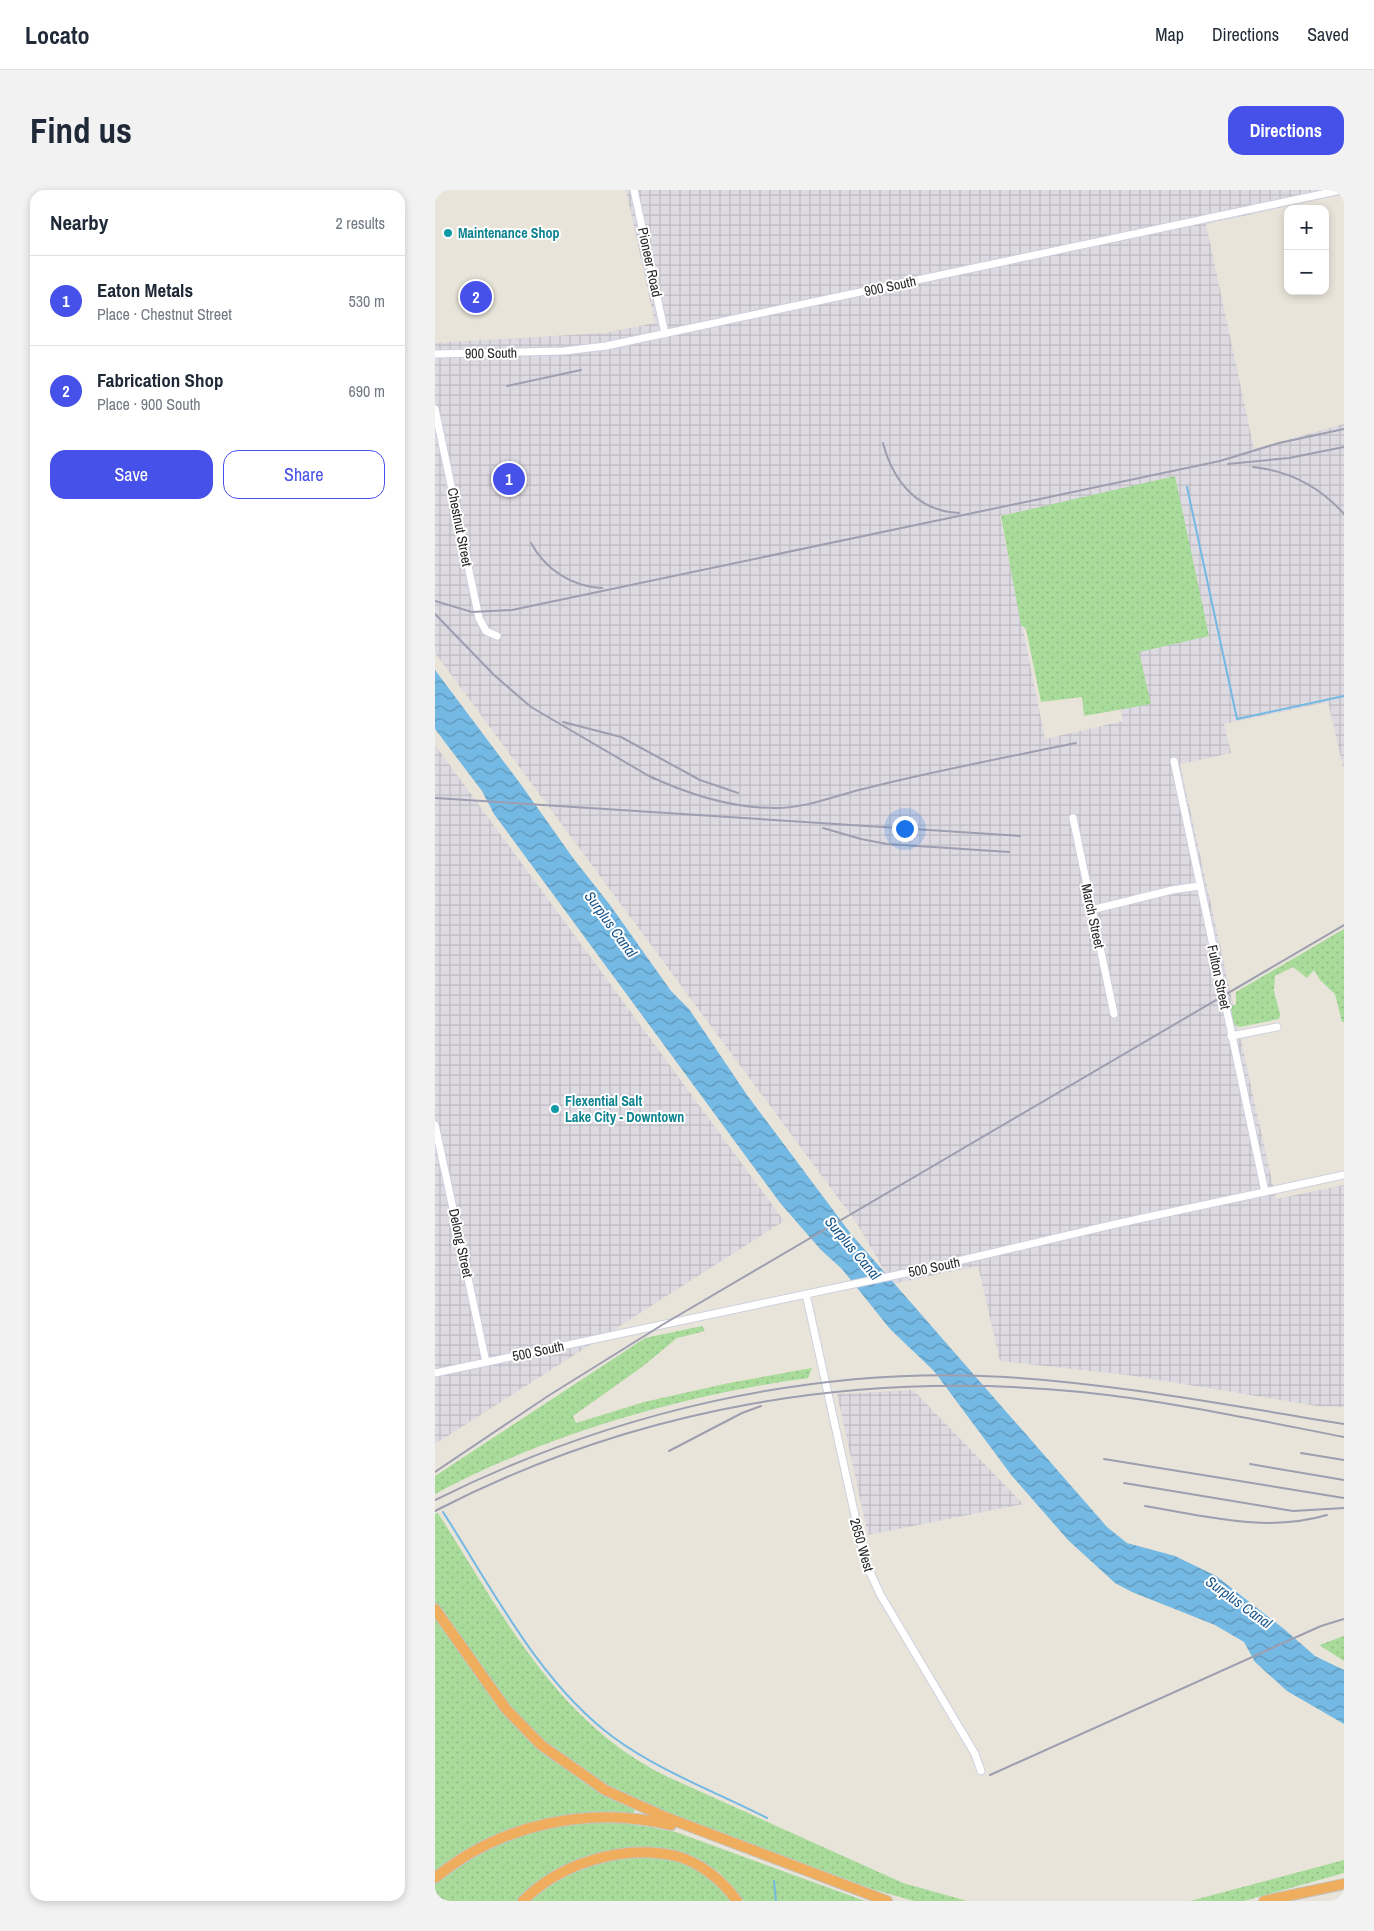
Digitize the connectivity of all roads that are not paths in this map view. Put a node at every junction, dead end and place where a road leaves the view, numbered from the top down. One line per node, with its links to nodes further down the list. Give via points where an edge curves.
1 (635, 190): 3 (street, Pioneer Road)
2 (1341, 190): 3 (street, 900 South)
3 (665, 334): 4 (street, 900 South, via 564,351)
4 (435, 354)
5 (435, 409): 6 (street, Chestnut Street, via 479,618 487,631)
6 (497, 636)
7 (1174, 761): 9 (street, Fulton Street)
8 (1073, 818): 10 (street, March Street)
9 (1199, 886): 10 (street); 13 (street, Fulton Street)
10 (1091, 910): 11 (street, March Street)
11 (1114, 1014)
12 (1277, 1027): 13 (street)
13 (1231, 1036): 16 (street, Fulton Street)
14 (435, 1125): 18 (street, Delong Street)
15 (1344, 1175): 16 (street, 500 South)
16 (1265, 1192): 17 (street, 500 South)
17 (807, 1294): 18 (street, 500 South); 21 (street, 2650 West, via 867,1566 880,1594 975,1754)
18 (486, 1362): 19 (street, 500 South)
19 (435, 1373)
20 (435, 1609): 22 (highway, via 506,1709 541,1745 627,1802)
21 (981, 1771)
22 (709, 1833): 23 (highway, via 627,1818 553,1822 485,1846); 27 (highway)
23 (435, 1878)
24 (1344, 1885): 28 (highway); 29 (highway)
25 (523, 1901): 26 (highway, via 557,1874 585,1862 645,1853 677,1856 703,1868)
26 (737, 1901)
27 (887, 1901)
28 (1264, 1901)
29 (1295, 1901)

